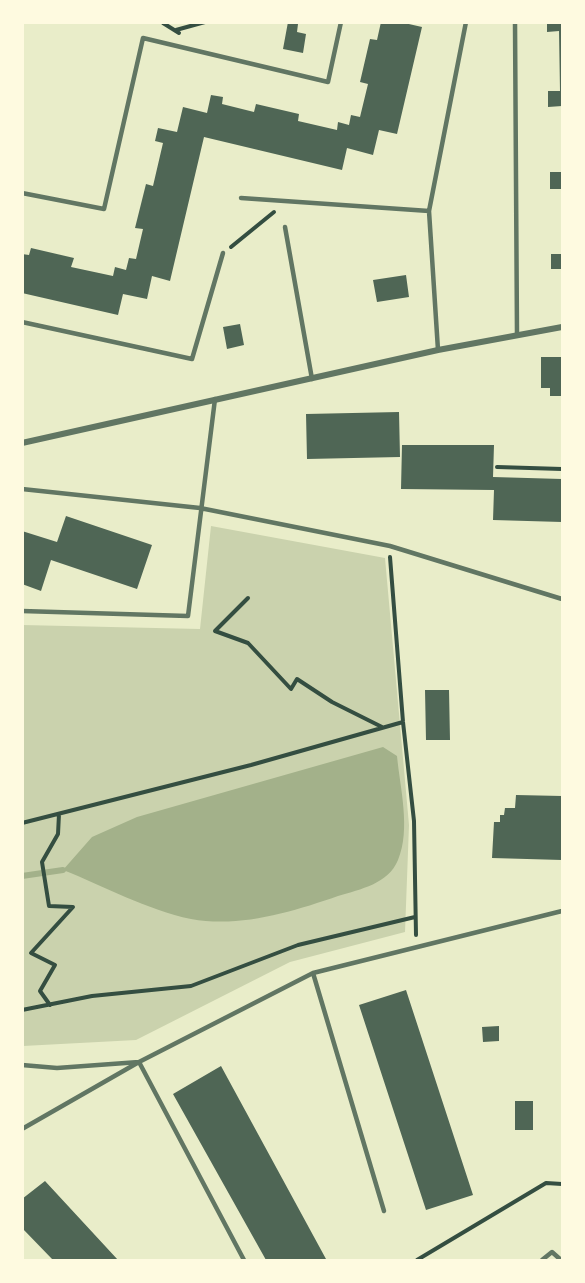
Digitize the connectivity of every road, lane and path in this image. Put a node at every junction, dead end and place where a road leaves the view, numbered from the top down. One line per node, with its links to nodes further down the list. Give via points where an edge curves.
1 (205, 22): 5 (path)
2 (341, 22): 6 (lane, via 328,81 143,38 104,209)
3 (466, 22): 9 (lane)
4 (515, 22): 14 (lane)
5 (175, 30)
6 (22, 194)
7 (241, 198): 8 (lane)
8 (288, 201): 9 (lane); 11 (path)
9 (429, 211): 15 (lane)
10 (285, 227): 16 (lane)
11 (223, 253): 12 (lane, via 192,358)
12 (22, 322)
13 (562, 327): 14 (street)
14 (517, 335): 15 (street)
15 (438, 350): 16 (street)
16 (312, 379): 17 (street)
17 (214, 399): 18 (street); 22 (lane)
18 (22, 443)
19 (498, 467): 20 (path)
20 (562, 469)
21 (22, 489): 22 (lane)
22 (200, 508): 25 (lane, via 390,546); 26 (lane, via 188,616)
23 (392, 573): 27 (path)
24 (248, 598): 28 (path, via 215,631 248,643 291,688 297,680)
25 (562, 599)
26 (22, 611)
27 (403, 722): 28 (path); 32 (path, via 414,821)
28 (382, 728): 29 (path)
29 (59, 814): 30 (path); 35 (path, via 58,834 42,862 45,883 49,906 73,907 31,953 55,965 40,990)
30 (22, 824)
31 (562, 911): 33 (lane)
32 (416, 917): 33 (path); 35 (path, via 298,945 191,986 92,996)
33 (417, 948): 34 (lane)
34 (312, 973): 37 (lane); 41 (lane)
35 (50, 1005): 36 (path)
36 (22, 1010)
37 (139, 1062): 38 (lane, via 57,1068); 39 (lane); 42 (lane)
38 (22, 1065)
39 (22, 1129)
40 (562, 1184): 43 (path, via 546,1183)
41 (384, 1211)
42 (244, 1260)
43 (417, 1260)
44 (542, 1260): 45 (lane, via 552,1251)
45 (561, 1260)

